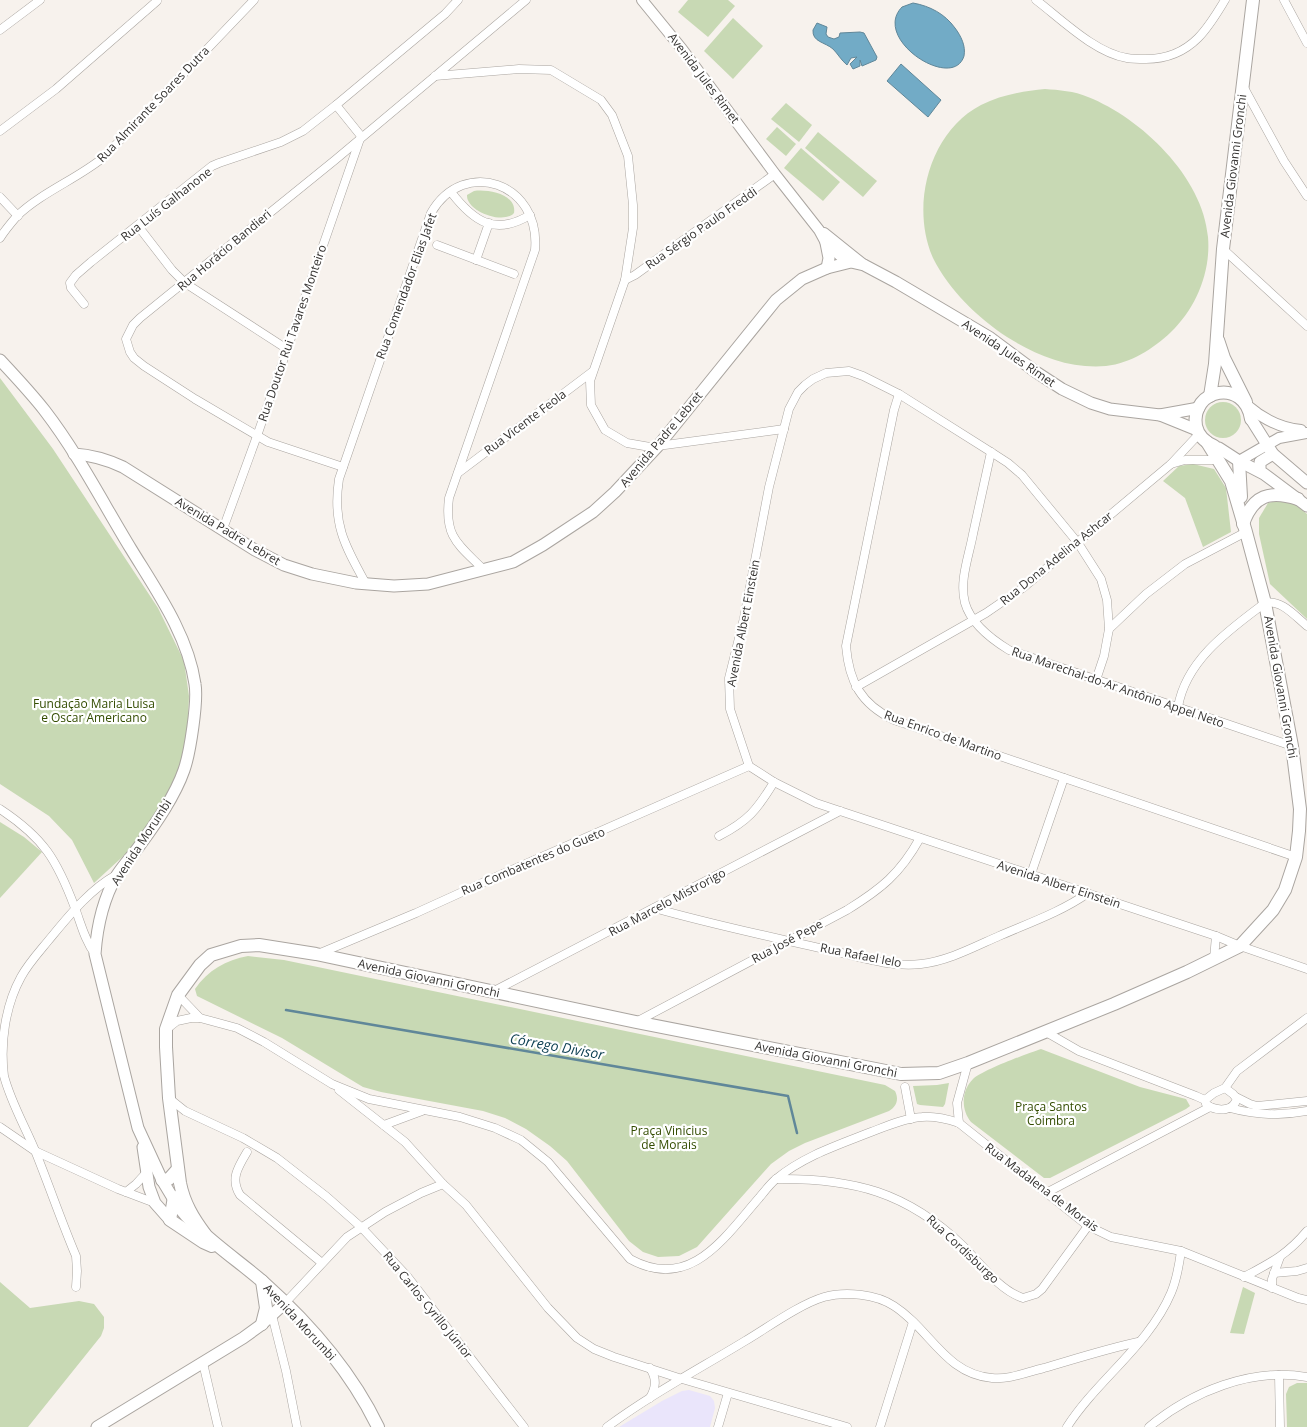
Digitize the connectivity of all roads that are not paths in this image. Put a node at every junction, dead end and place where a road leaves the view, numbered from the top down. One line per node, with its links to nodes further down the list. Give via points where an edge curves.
1 (40, 0): 12 (street)
2 (254, 0): 23 (street, Rua Almirante Soares Dutra, via 104,157)
3 (458, 0): 16 (street, Rua Luís Galhanone)
4 (526, 0): 14 (street, Rua Horácio Bandieri)
5 (642, 0): 19 (street, Avenida Jules Rimet)
6 (1036, 0): 10 (street, via 1112,54 1142,59 1158,59 1185,49 1206,28)
7 (1231, 0): 10 (street)
8 (1284, 0): 13 (street)
9 (157, 1): 17 (street, via 62,84)
10 (1224, 2)
11 (1250, 3): 15 (main road, Avenida Giovanni Gronchi)
12 (0, 30)
13 (1307, 43)
14 (434, 76): 18 (street, Rua Horácio Bandieri); 37 (street, via 519,69 551,70 601,100 612,115 631,170 632,228)
15 (1242, 85): 21 (street); 31 (main road, Avenida Giovanni Gronchi)
16 (336, 105): 18 (street); 26 (street, Rua Luís Galhanone, via 289,138 212,166)
17 (0, 131)
18 (361, 136): 38 (street, Rua Horácio Bandieri); 42 (street, Rua Doutor Rui Tavares Monteiro)
19 (775, 174): 27 (street, Avenida Jules Rimet); 37 (street, Rua Sérgio Paulo Freddi)
20 (451, 192): 24 (street, Rua Comendador Elias Jafet, via 469,184 494,184 516,195); 25 (street, via 471,215); 62 (street, Rua Comendador Elias Jafet, via 431,213)
21 (1307, 196)
22 (0, 197): 23 (street)
23 (18, 216): 28 (street, Rua Almirante Soares Dutra)
24 (530, 216): 25 (street, via 504,226); 64 (street, Rua Comendador Elias Jafet, via 536,236 534,250)
25 (488, 223): 32 (street)
26 (138, 226): 38 (street); 39 (street, Rua Luís Galhanone, via 72,279 70,286)
27 (819, 230): 29 (street, Avenida Jules Rimet); 34 (street, Avenida Jules Rimet)
28 (0, 238)
29 (826, 243): 33 (street, Avenida Jules Rimet); 35 (main road)
30 (436, 245): 32 (street)
31 (1223, 249): 40 (street); 41 (main road, Avenida Giovanni Gronchi)
32 (476, 260): 36 (street)
33 (847, 262): 34 (main road, Avenida Padre Lebret); 35 (main road, Avenida Padre Lebret)
34 (864, 265): 49 (main road, Avenida Jules Rimet, via 989,337 1062,389 1110,410)
35 (827, 268): 54 (main road, Avenida Padre Lebret, via 802,279 776,300)
36 (514, 274)
37 (625, 280): 44 (street)
38 (185, 283): 42 (street); 53 (street, Rua Horácio Bandieri, via 133,325 126,339 128,346 134,358 144,366)
39 (84, 304)
40 (1307, 326)
41 (1216, 333): 46 (main road, Avenida Giovanni Gronchi); 48 (main road, Avenida Giovanni Gronchi)
42 (287, 349): 53 (street, Rua Doutor Rui Tavares Monteiro)
43 (0, 360): 57 (main road, Avenida Morumbi, via 44,410)
44 (592, 372): 54 (street, via 591,405 605,430 627,443); 64 (street, Rua Vicente Feola)
45 (899, 394): 50 (street, Avenida Albert Einstein, via 849,371 826,373 798,392); 56 (street, Avenida Albert Einstein); 78 (street, Rua Enrico de Martino, via 848,632 848,662)
46 (1210, 396): 47 (main road); 48 (main road, via 1228,392 1240,398)
47 (1198, 408): 49 (main road, Avenida Jules Rimet); 52 (main road, via 1196,419)
48 (1249, 410): 51 (street, via 1269,421); 55 (main road)
49 (1160, 415): 52 (main road, Avenida Jules Rimet)
50 (784, 429): 54 (street); 81 (street, Avenida Albert Einstein, via 730,678 730,709)
51 (1307, 432): 55 (street, via 1279,438)
52 (1201, 435): 58 (main road, Avenida Giovanni Gronchi); 61 (street, Rua Dona Adelina Ashcar)
53 (257, 436): 62 (street, Rua Horácio Bandieri); 69 (street, Rua Doutor Rui Tavares Monteiro)
54 (658, 446): 71 (main road, Avenida Padre Lebret, via 593,512 513,562)
55 (1270, 450): 60 (street); 63 (main road, via 1260,462); 66 (main road)
56 (991, 452): 70 (street, Avenida Albert Einstein, via 1022,476); 74 (street, Rua Marechal-do-Ar Antônio Appel Neto, via 964,580 965,603)
57 (74, 454): 59 (main road, Avenida Padre Lebret); 65 (main road, Avenida Morumbi)
58 (1218, 454): 60 (main road); 61 (street); 68 (main road, Avenida Giovanni Gronchi, via 1231,481)
59 (91, 455): 65 (main road); 69 (main road, Avenida Padre Lebret, via 123,467)
60 (1239, 461): 63 (main road); 68 (main road, Avenida Giovanni Gronchi)
61 (1171, 464): 70 (street, Rua Dona Adelina Ashcar)
62 (343, 467): 72 (street, Rua Comendador Elias Jafet, via 337,495 339,525 348,551)
63 (1260, 471): 67 (main road)
64 (458, 472): 71 (street, Rua Comendador Elias Jafet, via 449,498 449,528 457,543)
65 (85, 473): 90 (main road, Avenida Morumbi, via 168,611 196,685 184,770 150,832)
66 (1307, 483)
67 (1303, 503): 68 (main road, via 1280,495 1265,496 1247,512)
68 (1245, 528): 73 (main road, Avenida Giovanni Gronchi); 76 (street, via 1230,542 1176,570)
69 (222, 529): 72 (main road, Avenida Padre Lebret, via 284,565)
70 (1078, 543): 74 (street, Rua Dona Adelina Ashcar, via 1024,587); 76 (street, Avenida Albert Einstein, via 1101,579 1107,600)
71 (484, 570): 72 (main road, Avenida Padre Lebret, via 428,584)
72 (366, 584)
73 (1265, 603): 75 (street, via 1272,601 1281,605); 79 (street, via 1194,667); 80 (main road, Avenida Giovanni Gronchi)
74 (974, 620): 77 (street, Rua Marechal-do-Ar Antônio Appel Neto, via 1009,650); 78 (street, Rua Dona Adelina Ashcar)
75 (1307, 626)
76 (1109, 629): 77 (street, Avenida Albert Einstein)
77 (1096, 680): 79 (street, Rua Marechal-do-Ar Antônio Appel Neto)
78 (856, 687): 82 (street, Rua Enrico de Martino, via 867,702 894,720)
79 (1178, 707): 80 (street, Rua Marechal-do-Ar Antônio Appel Neto)
80 (1292, 746): 84 (main road, Avenida Giovanni Gronchi)
81 (750, 766): 83 (street, Avenida Albert Einstein); 99 (street, Rua Combatentes do Gueto)
82 (1064, 778): 89 (street, Rua Enrico de Martino); 91 (street)
83 (774, 782): 86 (street, Avenida Albert Einstein); 87 (street, via 760,806 748,818)
84 (1304, 807): 89 (main road, Avenida Giovanni Gronchi)
85 (0, 809): 94 (street, via 46,848)
86 (840, 811): 88 (street, Avenida Albert Einstein); 93 (street, Rua Marcelo Mistrorigo)
87 (719, 836)
88 (920, 838): 91 (street, Avenida Albert Einstein); 96 (street, Rua José Pepe, via 898,872 876,892)
89 (1296, 857): 97 (main road, Avenida Giovanni Gronchi, via 1285,890 1273,910)
90 (118, 874): 94 (street, via 105,881); 98 (main road, Avenida Morumbi, via 102,910)
91 (1031, 874): 92 (street, Avenida Albert Einstein)
92 (1088, 894): 95 (street, Avenida Albert Einstein); 96 (street, Rua Rafael Ielo, via 1064,908 942,960 920,964 873,960)
93 (654, 908): 96 (street, Rua Rafael Ielo); 102 (street, Rua Marcelo Mistrorigo)
94 (75, 909): 98 (street); 125 (street, via 21,976 3,1029 4,1075)
95 (1216, 936): 97 (street, Avenida Albert Einstein); 100 (street)
96 (787, 941): 106 (street, Rua José Pepe)
97 (1240, 946): 100 (main road, Avenida Giovanni Gronchi); 101 (street, Avenida Albert Einstein)
98 (95, 954): 124 (main road, Avenida Morumbi)
99 (316, 954): 102 (main road, Avenida Giovanni Gronchi); 103 (main road, Avenida Giovanni Gronchi, via 259,945 225,950 211,955 200,965)
100 (1214, 959): 108 (main road, Avenida Giovanni Gronchi)
101 (1307, 969)
102 (494, 991): 106 (main road, Avenida Giovanni Gronchi)
103 (178, 995): 104 (street); 107 (main road, Avenida Giovanni Gronchi)
104 (200, 1018): 107 (street, via 183,1019); 110 (street, via 237,1028)
105 (1307, 1018): 112 (street, via 1237,1071)
106 (636, 1022): 109 (main road, Avenida Giovanni Gronchi, via 901,1074 939,1072)
107 (166, 1029): 113 (main road, Avenida Giovanni Gronchi)
108 (1046, 1032): 109 (main road, Avenida Giovanni Gronchi); 114 (street, via 1079,1051)
109 (968, 1063): 121 (street, via 957,1103)
110 (332, 1084): 118 (street, via 369,1099); 122 (street)
111 (904, 1087): 120 (street)
112 (1225, 1088): 114 (street); 116 (street)
113 (168, 1098): 127 (main road, Avenida Giovanni Gronchi); 138 (street, Rua Carlos Cyrillo Júnior, via 185,1111 277,1158)
114 (1205, 1100): 117 (street)
115 (1307, 1101): 116 (street, via 1257,1106)
116 (1234, 1102): 117 (street, via 1220,1110); 119 (street, via 1250,1112 1281,1114)
117 (1210, 1107): 133 (street)
118 (424, 1110): 122 (street); 130 (street, via 460,1117 521,1140 548,1162 630,1259 654,1268 673,1269 704,1257)
119 (1307, 1111)
120 (911, 1119): 121 (street, via 937,1118); 130 (street, via 819,1153)
121 (959, 1123): 133 (street, Rua Madalena de Morais)
122 (384, 1125): 131 (street, via 405,1142)
123 (0, 1127): 125 (street)
124 (142, 1137): 128 (main road, Avenida Morumbi); 129 (main road, Avenida Morumbi)
125 (35, 1151): 132 (street); 149 (street, via 76,1256)
126 (247, 1152): 144 (street, via 237,1168 234,1181 240,1194)
127 (177, 1170): 129 (main road); 134 (main road, Avenida Giovanni Gronchi); 140 (main road, Avenida Giovanni Gronchi, via 186,1205)
128 (147, 1172): 132 (street); 135 (main road, Avenida Morumbi, via 148,1186)
129 (162, 1180): 134 (main road, Avenida Morumbi)
130 (775, 1180): 137 (street, Rua Cordisburgo, via 826,1180 855,1184 892,1196 940,1224 1007,1290 1023,1298 1042,1289)
131 (443, 1184): 138 (street, via 385,1212); 158 (street, via 466,1205 548,1308 577,1338 594,1349)
132 (126, 1192): 135 (street)
133 (1046, 1193): 137 (street, Rua Madalena de Morais)
134 (174, 1200): 136 (main road, Avenida Giovanni Gronchi); 140 (main road, Avenida Morumbi)
135 (155, 1203): 136 (main road, Avenida Morumbi)
136 (170, 1220): 142 (main road, Avenida Morumbi)
137 (1088, 1226): 141 (street, Rua Madalena de Morais, via 1111,1237)
138 (362, 1228): 144 (street, via 347,1237); 170 (street, Rua Carlos Cyrillo Júnior, via 407,1276)
139 (1307, 1231): 143 (street)
140 (205, 1234): 142 (main road, Avenida Morumbi)
141 (1181, 1251): 147 (street, Rua Madalena de Morais); 155 (street, via 1171,1294)
142 (226, 1253): 148 (main road, Avenida Morumbi)
143 (1280, 1257): 146 (street); 147 (street)
144 (322, 1263): 152 (street)
145 (1307, 1268): 146 (street)
146 (1274, 1273): 150 (street)
147 (1244, 1277): 150 (street, Rua Madalena de Morais)
148 (262, 1281): 152 (main road, Avenida Morumbi); 153 (main road)
149 (76, 1287)
150 (1272, 1288): 151 (street, Rua Madalena de Morais)
151 (1307, 1300)
152 (285, 1303): 153 (main road); 169 (main road, Avenida Morumbi, via 350,1376)
153 (267, 1320): 156 (main road); 168 (street, via 286,1371)
154 (913, 1322): 155 (street, via 953,1363 971,1373 993,1379); 157 (street, via 893,1305 881,1300 843,1294 825,1297); 174 (street)
155 (1138, 1342): 175 (street)
156 (202, 1363): 166 (main road); 167 (street)
157 (707, 1364): 161 (street); 162 (street)
158 (650, 1368): 161 (street); 164 (street, via 656,1380)
159 (1278, 1375): 160 (street); 176 (street, via 1246,1378 1217,1388 1176,1408); 177 (street)
160 (1307, 1377)
161 (682, 1379): 162 (street); 164 (street)
162 (701, 1384): 163 (street)
163 (728, 1393): 165 (street); 172 (street)
164 (649, 1399): 171 (street)
165 (832, 1425): 173 (street)
166 (97, 1427)
167 (218, 1427)
168 (296, 1427)
169 (378, 1427)
170 (524, 1427)
171 (607, 1427)
172 (718, 1427)
173 (847, 1427)
174 (880, 1427)
175 (1067, 1427)
176 (1149, 1427)
177 (1280, 1427)

